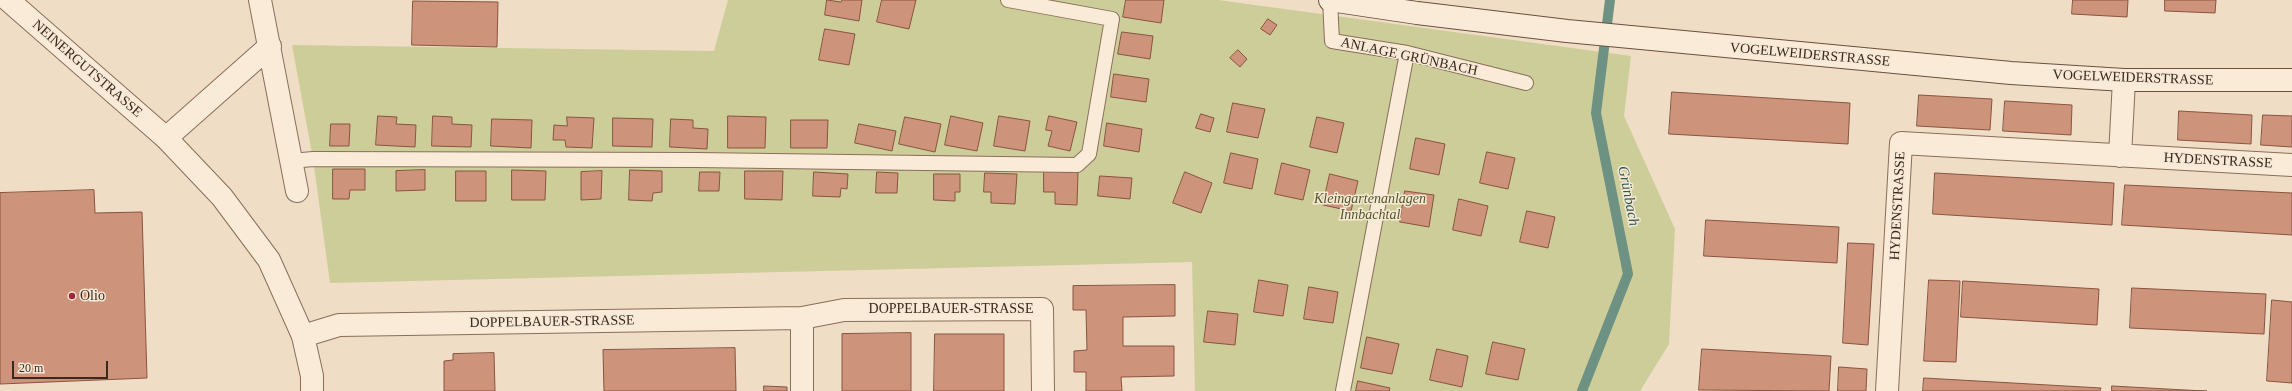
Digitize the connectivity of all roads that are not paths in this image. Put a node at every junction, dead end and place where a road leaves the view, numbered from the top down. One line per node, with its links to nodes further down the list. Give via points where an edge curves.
1 (8, 0): 10 (street, NEINERGUTSTRASSE)
2 (260, 0): 5 (street)
3 (1008, 0): 12 (lane, via 1112,19 1089,154 1077,165 688,160)
4 (1330, 0): 6 (lane, ANLAGE GRÜNBACH, via 1332,41); 7 (street, VOGELWEIDERSTRASSE, via 1579,32 2011,73)
5 (270, 46): 10 (street); 12 (street)
6 (1407, 53): 9 (lane, ANLAGE GRÜNBACH); 20 (lane)
7 (2124, 80): 8 (street, VOGELWEIDERSTRASSE); 11 (street)
8 (2292, 80)
9 (1526, 83)
10 (166, 138): 16 (street, NEINERGUTSTRASSE, via 222,196 269,260)
11 (2120, 156): 13 (street, HYDENSTRASSE); 21 (street, HYDENSTRASSE, via 1901,144)
12 (291, 161): 14 (street)
13 (2292, 165)
14 (297, 191)
15 (802, 318): 16 (street, DOPPELBAUER-STRASSE, via 339,325); 18 (street); 19 (street, DOPPELBAUER-STRASSE, via 844,310 1042,309)
16 (303, 336): 17 (street, NEINERGUTSTRASSE, via 312,376)
17 (312, 391)
18 (802, 391)
19 (1043, 391)
20 (1343, 391)
21 (1887, 391)

